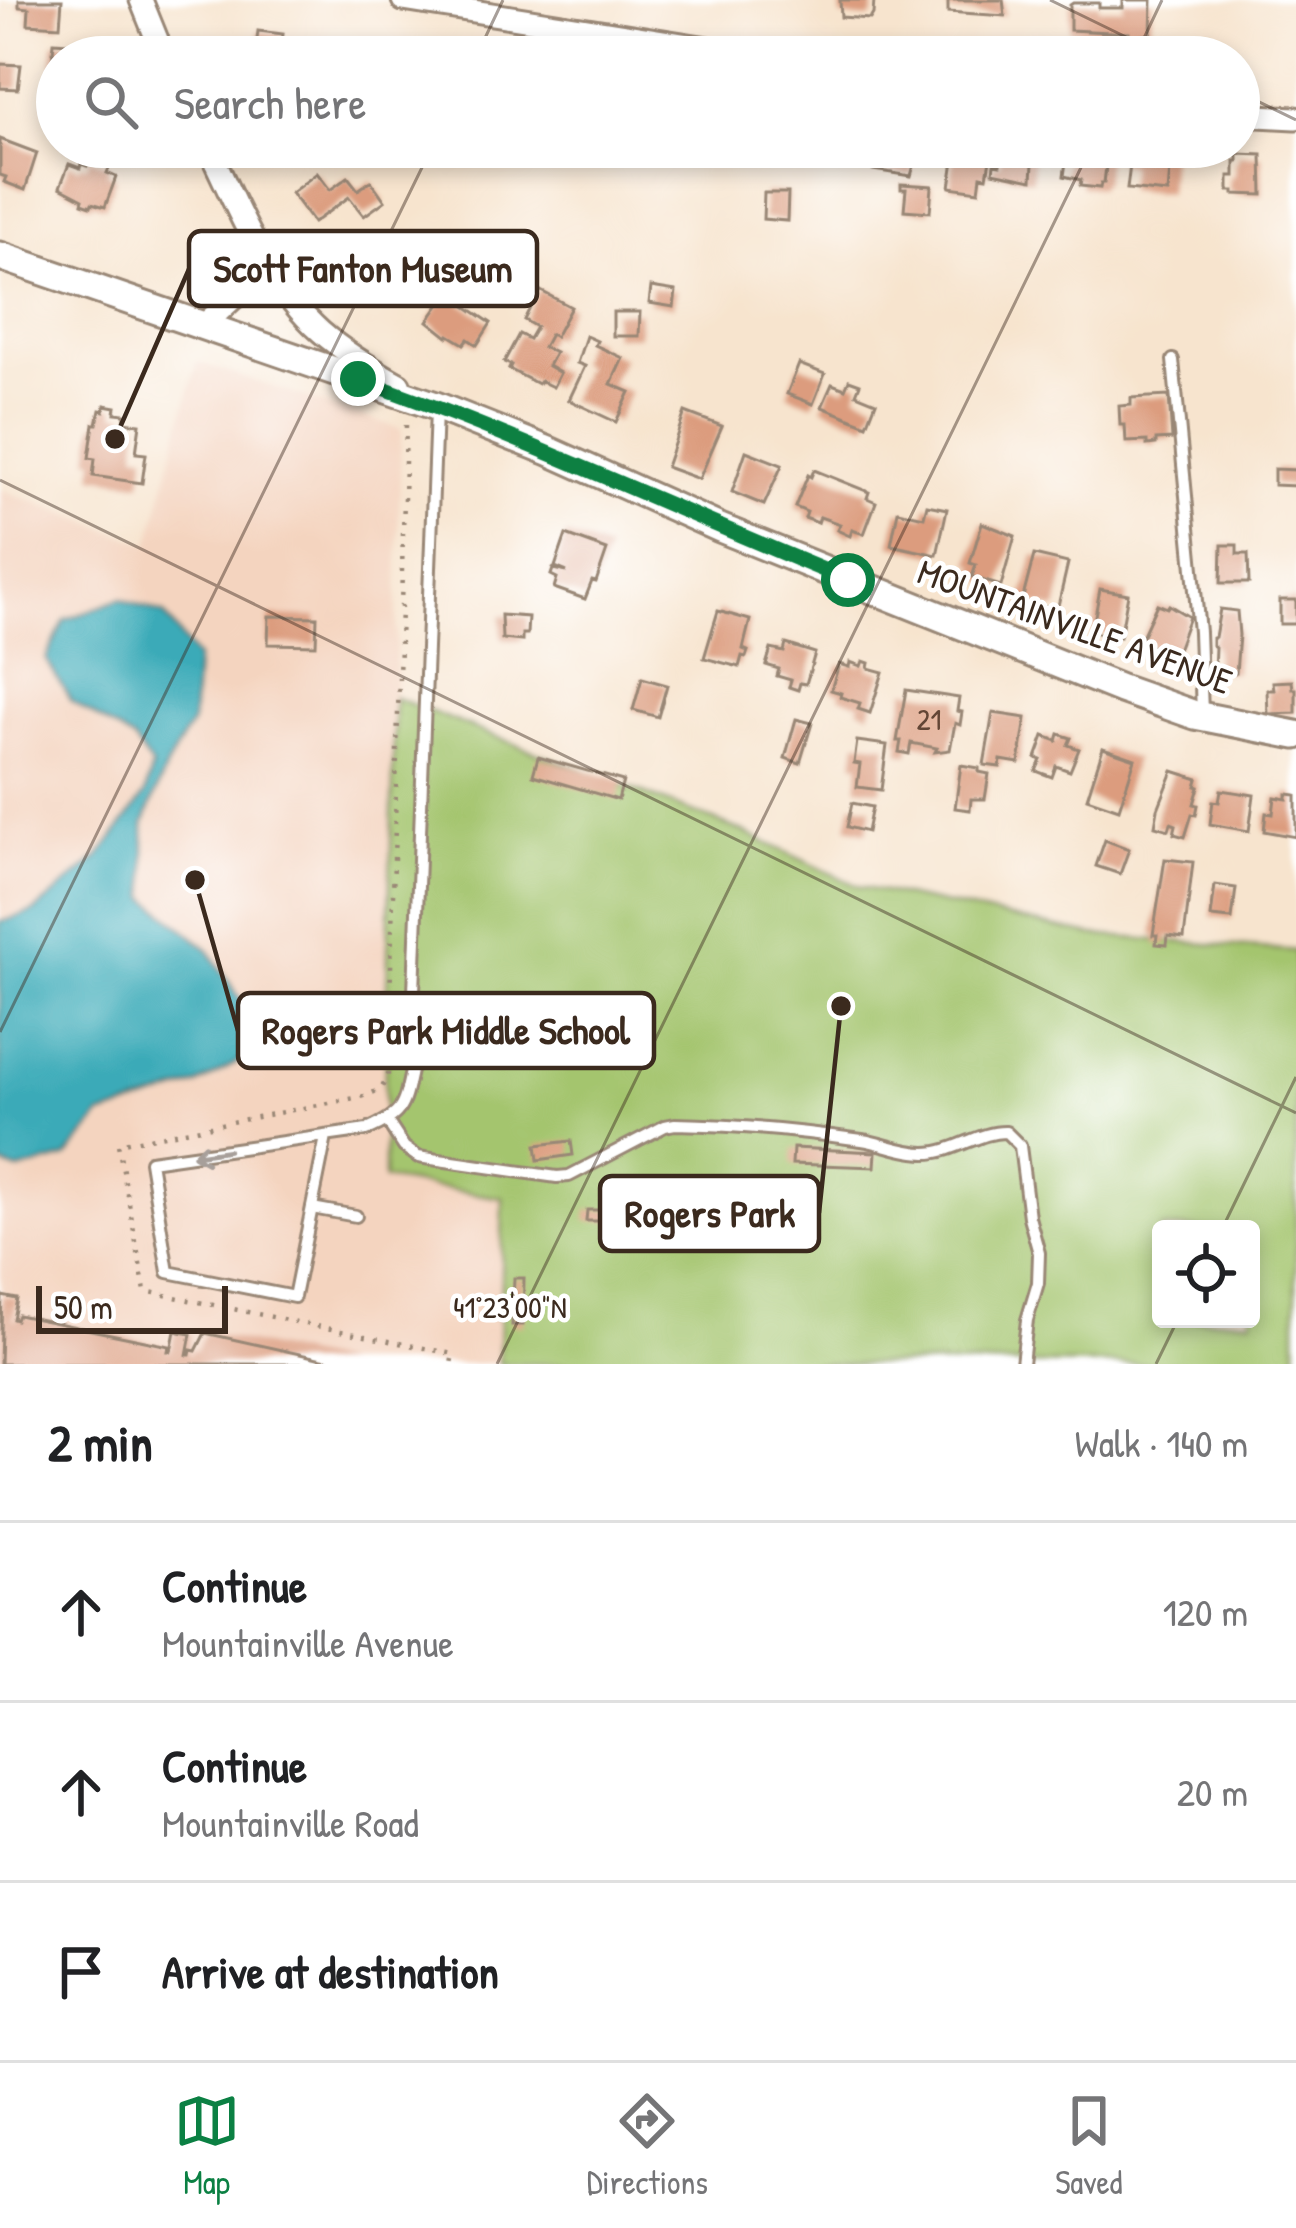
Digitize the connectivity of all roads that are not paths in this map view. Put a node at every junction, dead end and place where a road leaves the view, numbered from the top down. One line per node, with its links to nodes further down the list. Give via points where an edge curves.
1 (141, 0): 3 (street)
2 (403, 0): 4 (street)
3 (156, 36)
4 (632, 36)
5 (1260, 117): 6 (street)
6 (1296, 118)
7 (218, 168): 9 (street)
8 (0, 256): 10 (street, MOUNTAINVILLE AVENUE)
9 (264, 261): 10 (street); 12 (street, via 320,331)
10 (204, 325): 12 (street, MOUNTAINVILLE AVENUE)
11 (1173, 360): 13 (lane)
12 (436, 406): 13 (street, MOUNTAINVILLE AVENUE, via 782,554); 15 (lane, via 411,1071 404,1105)
13 (1202, 716): 14 (street, MOUNTAINVILLE AVENUE)
14 (1296, 735)
15 (387, 1121): 16 (lane); 19 (lane, via 418,1157 557,1177 675,1124 736,1124 922,1153 1006,1132 1020,1146 1039,1252)
16 (326, 1138): 17 (lane); 17 (lane, one-way to 17, via 150,1161 168,1272 294,1297)
17 (312, 1208): 18 (lane)
18 (356, 1216)
19 (1022, 1364)

